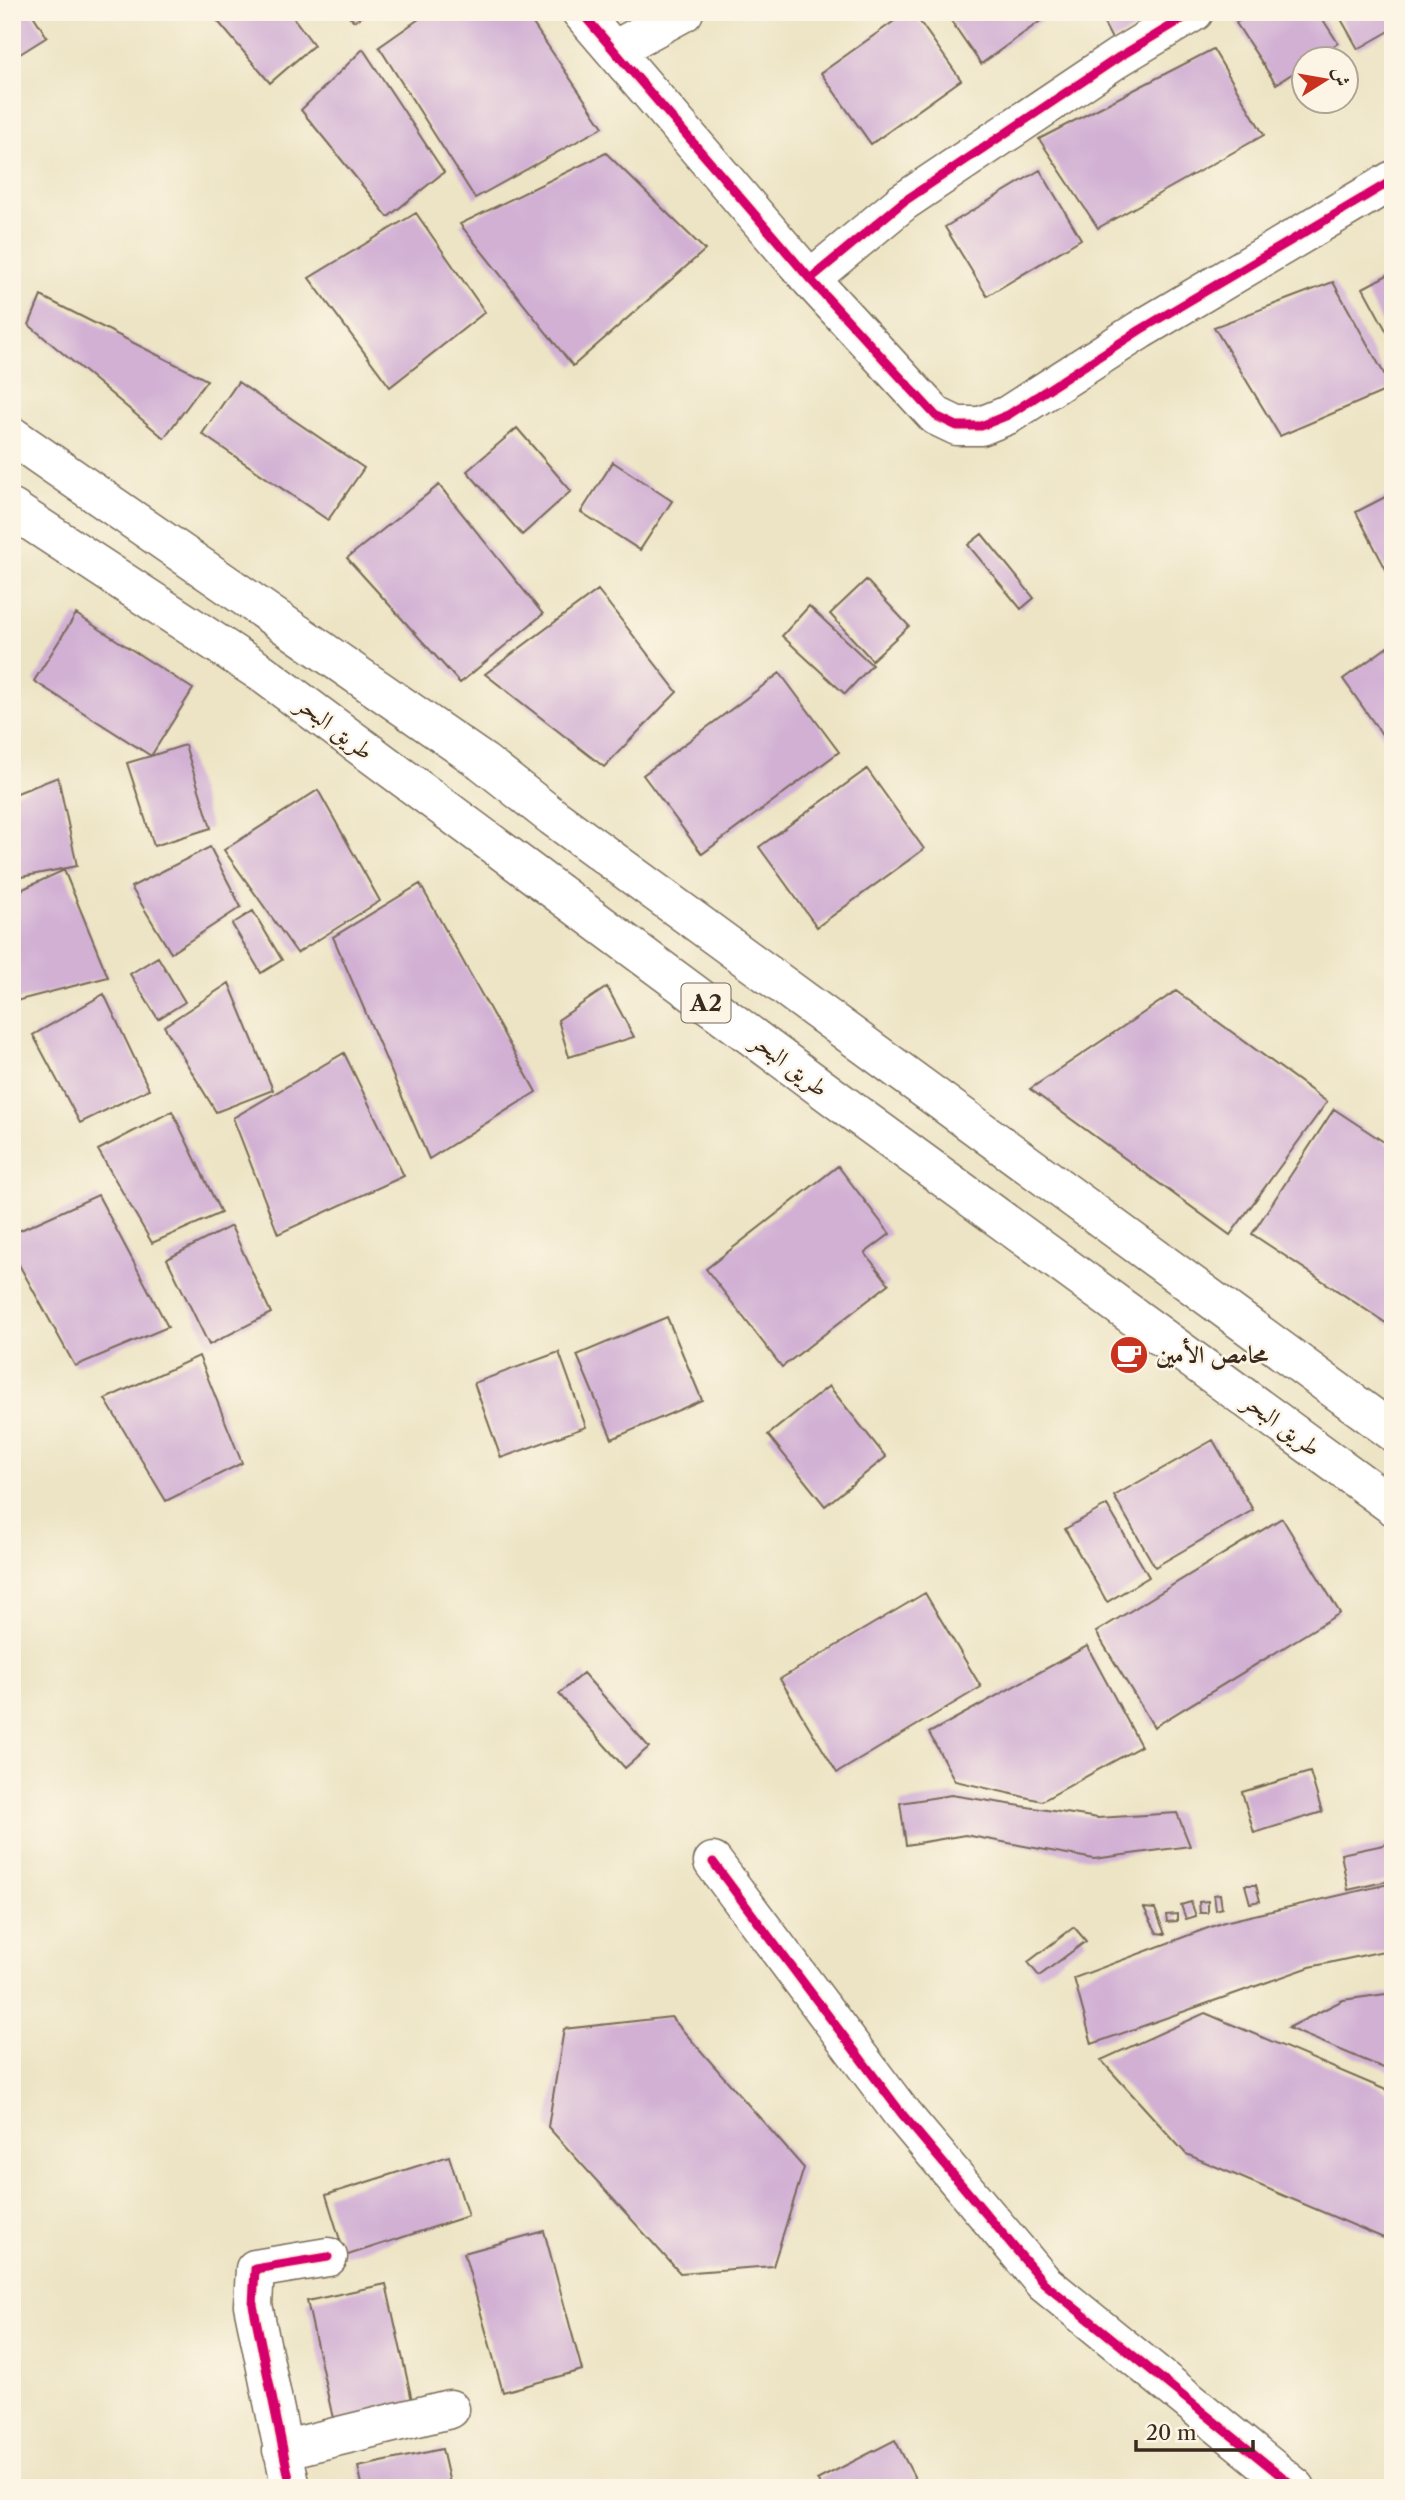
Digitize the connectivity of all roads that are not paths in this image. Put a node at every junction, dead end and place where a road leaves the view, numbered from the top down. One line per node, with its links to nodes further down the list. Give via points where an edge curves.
1 (581, 12): 4 (main road)
2 (684, 12): 4 (main road)
3 (1194, 12): 6 (main road, via 903,202)
4 (614, 50): 6 (main road)
5 (1393, 180): 6 (main road, via 1140,330 1009,415 981,426 957,426 936,416)
6 (810, 279)
7 (12, 436): 9 (main road, A2)
8 (12, 509): 10 (main road, طريق البحر / A2)
9 (172, 547): 10 (main road); 11 (main road, A2, via 483,762)
10 (149, 598): 12 (main road, طريق البحر / A2, via 262,673)
11 (553, 817): 12 (main road); 13 (main road, A2)
12 (529, 872): 14 (main road, طريق البحر / A2)
13 (1393, 1432)
14 (1393, 1506)
15 (713, 1862): 20 (main road, via 902,2114 1044,2283)
16 (328, 2257): 18 (main road, via 255,2269 253,2305)
17 (450, 2409): 18 (main road)
18 (282, 2450): 19 (main road)
19 (291, 2488)
20 (1296, 2488)

